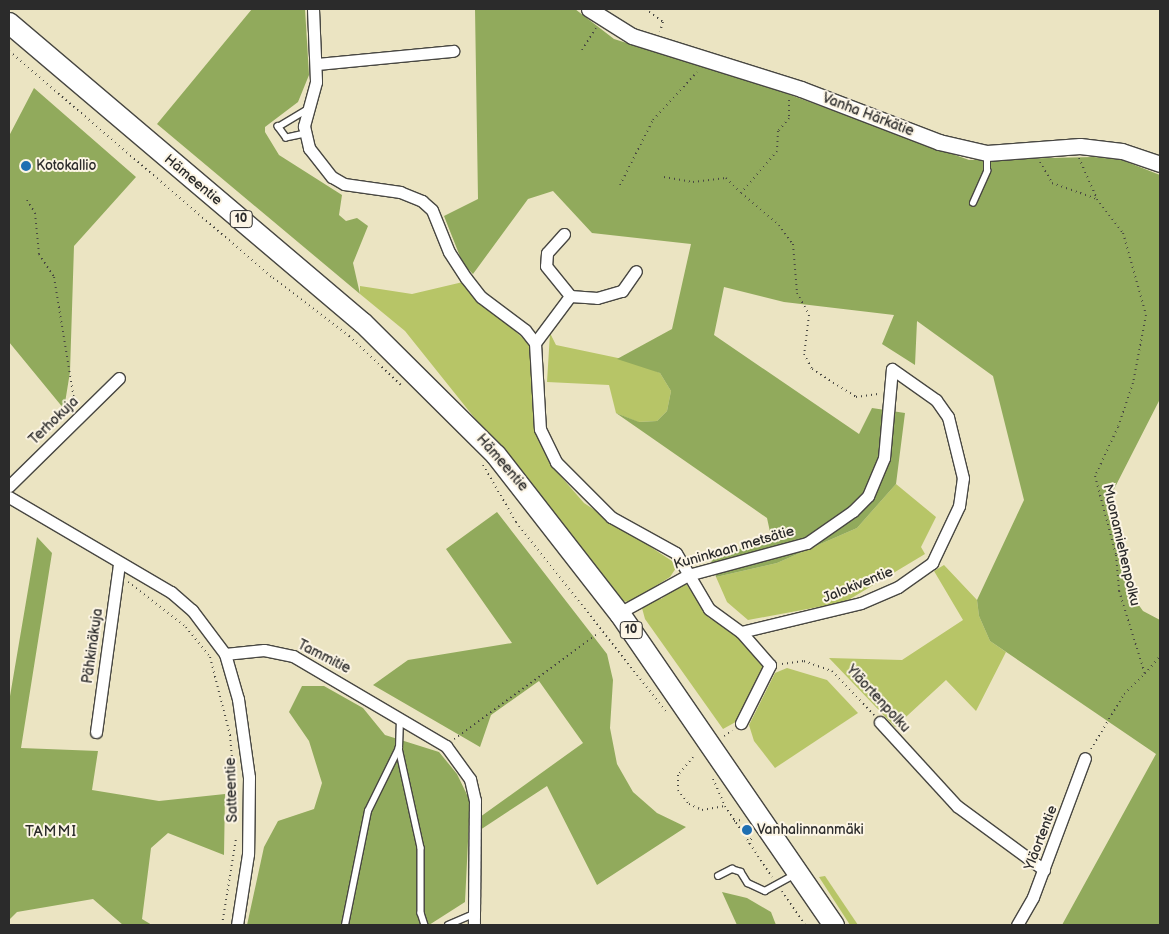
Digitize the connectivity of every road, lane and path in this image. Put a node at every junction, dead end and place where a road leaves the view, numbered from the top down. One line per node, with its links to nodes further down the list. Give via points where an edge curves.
1 (313, 9): 11 (street)
2 (589, 9): 4 (street, Vanha Härkätie)
3 (645, 9): 5 (path)
4 (603, 21): 8 (path); 14 (street, Vanha Härkätie, via 632,36)
5 (663, 22)
6 (9, 23): 13 (highway, Hämeentie / 10)
7 (9, 38): 13 (highway, Hämeentie / 10)
8 (582, 50)
9 (9, 51): 33 (path, via 273,278 349,336)
10 (453, 51): 11 (street)
11 (317, 64): 15 (street)
12 (698, 72): 22 (path, via 652,120)
13 (78, 85): 42 (highway, Hämeentie / 10, via 310,277 441,396 528,492)
14 (801, 89): 19 (street, Vanha Härkätie, via 887,125); 23 (path, via 790,98 789,118 778,131 777,151)
15 (306, 110): 16 (street); 16 (lane, via 278,126 286,138)
16 (305, 134): 30 (street, via 332,178 362,190 400,192 427,205 466,278)
17 (1073, 147): 18 (street, Vanha Härkätie); 20 (street, Vanha Härkätie, via 1122,151); 24 (path, Muonamiehenpolku)
18 (1034, 151): 19 (street, Vanha Härkätie); 24 (path, via 1052,182)
19 (987, 153): 26 (lane, via 986,170)
20 (1160, 164)
21 (664, 177): 23 (path, via 693,182 726,178)
22 (620, 185)
23 (742, 193): 34 (path, via 779,225 793,244 796,294 809,315 804,354 812,369 856,397)
24 (1097, 199): 48 (path, Muonamiehenpolku, via 1123,233 1146,315 1130,392 1094,476 1116,555 1119,591)
25 (27, 200): 35 (path, via 35,213 39,254 54,277 65,324 71,399)
26 (973, 203)
27 (564, 234): 29 (street, via 547,253 546,266)
28 (636, 271): 29 (street, via 622,291 597,298)
29 (570, 296): 30 (street)
30 (535, 343): 40 (street, via 540,429 556,462 611,517 676,553)
31 (892, 368): 34 (street, Kuninkaan metsätie); 44 (street, Jalokiventie, via 936,400 948,417 963,478 959,506 932,563 898,587 862,603)
32 (118, 378): 35 (street, Terhokuja)
33 (406, 389)
34 (890, 392): 40 (street, Kuninkaan metsätie, via 884,458 868,496 853,511 807,543)
35 (82, 415): 37 (street, Terhokuja)
36 (476, 459): 43 (path, via 516,522)
37 (9, 486)
38 (9, 497): 39 (street)
39 (119, 564): 41 (street, Pähkinäkuja); 45 (street, via 171,592 192,610)
40 (688, 575): 42 (street, Kuninkaan metsätie); 44 (street, via 709,610)
41 (117, 576): 53 (street, Pähkinäkuja); 63 (path, via 154,598 186,627 210,657 230,735)
42 (618, 613): 70 (highway, Hämeentie / 10)
43 (600, 632): 50 (path); 55 (path)
44 (741, 632): 47 (street)
45 (225, 654): 49 (street, Tammitie, via 264,650 293,656); 75 (street, Satteentie, via 238,699 249,777 248,854)
46 (1160, 656): 48 (path)
47 (770, 665): 51 (path, Yläortenpolku, via 804,661 832,670); 52 (street)
48 (1145, 674): 60 (path, via 1124,694)
49 (401, 717): 55 (street, Tammitie); 56 (lane)
50 (671, 717)
51 (880, 722): 69 (street, Yläortenpolku, via 957,806)
52 (741, 723): 54 (path)
53 (96, 732)
54 (720, 739)
55 (446, 746): 73 (street, Tammitie, via 470,779 475,800)
56 (399, 748): 76 (lane, via 368,811); 77 (lane, via 421,848 421,913)
57 (696, 750): 59 (path)
58 (693, 757): 62 (path, via 678,775 678,790 689,804 702,810)
59 (701, 758)
60 (1086, 758): 69 (street, Yläortentie)
61 (711, 775): 62 (path)
62 (725, 806): 65 (path)
63 (237, 812)
64 (741, 820): 65 (path)
65 (734, 821): 68 (path)
66 (237, 829): 74 (path)
67 (752, 838): 68 (path)
68 (749, 844): 72 (path)
69 (1044, 870): 81 (street, Yläortentie)
70 (798, 873): 72 (lane); 80 (highway, Hämeentie / 10)
71 (718, 876): 72 (lane, via 732,869 765,891)
72 (779, 887): 79 (path)
73 (474, 919): 78 (lane)
74 (222, 925)
75 (237, 925)
76 (345, 925)
77 (425, 925)
78 (448, 925)
79 (805, 925)
80 (834, 925)
81 (1017, 925)

